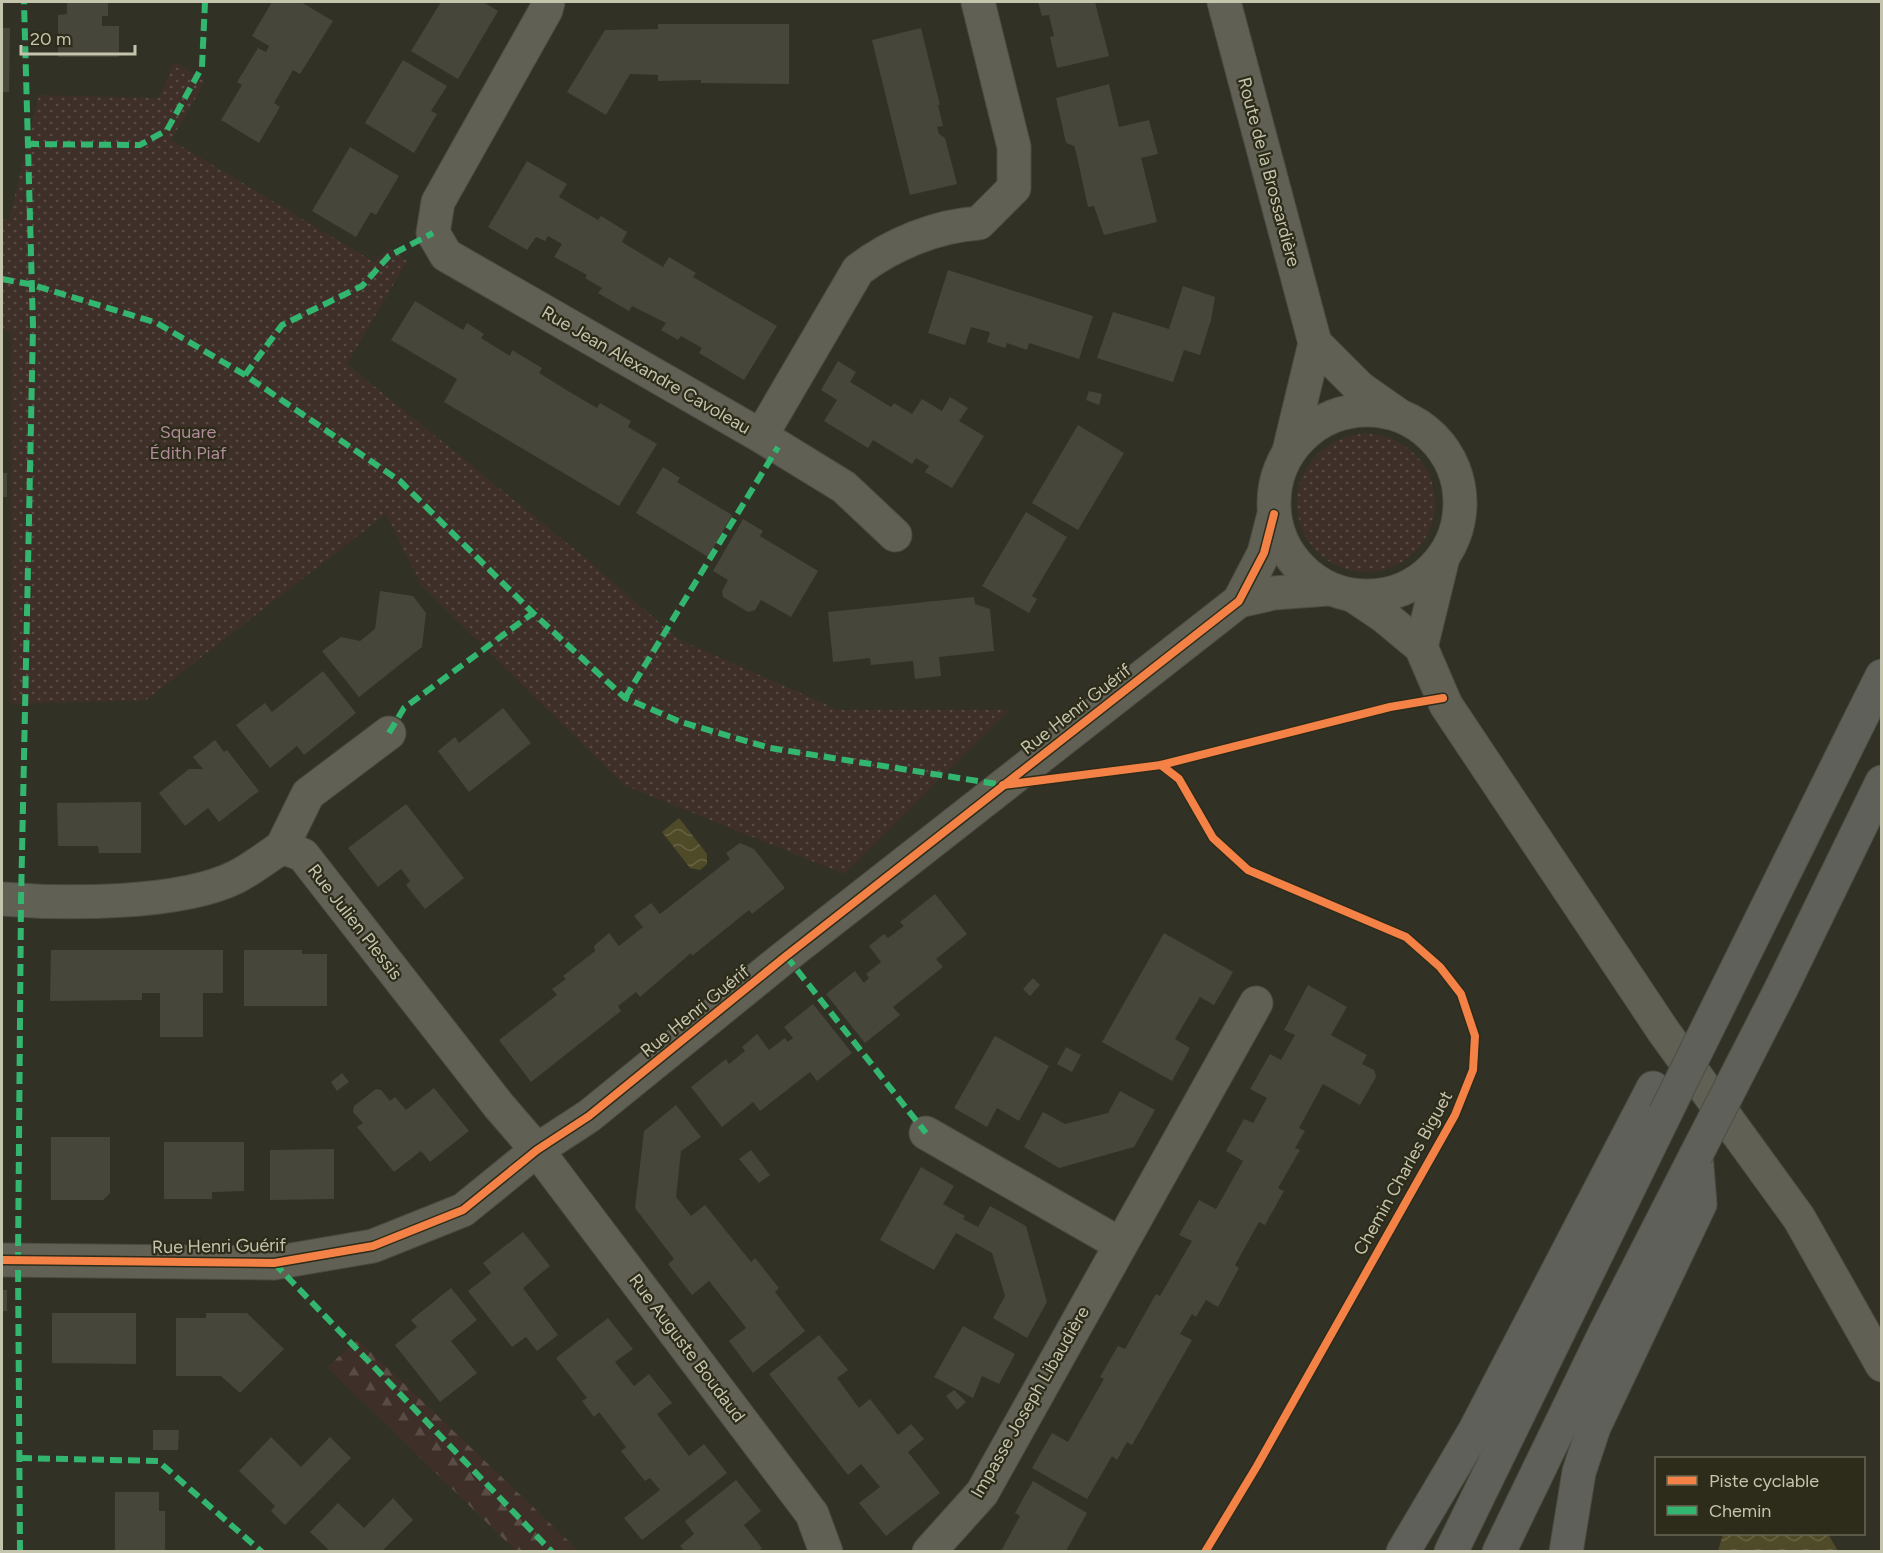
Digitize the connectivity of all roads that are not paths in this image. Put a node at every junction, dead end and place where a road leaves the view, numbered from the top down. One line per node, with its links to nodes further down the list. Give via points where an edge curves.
1 (548, 2): 6 (street, Rue Jean Alexandre Cavoleau, via 438,202 433,233 446,255)
2 (978, 2): 6 (street, Rue Jean Alexandre Cavoleau, via 1014,147 1014,188 979,223 956,225 882,252 858,270)
3 (1224, 2): 4 (street, Route de la Brossardière)
4 (1315, 343): 5 (street, via 1360,388); 7 (street, Route de la Brossardière)
5 (1398, 415): 7 (street, via 1368,409 1338,414 1310,429); 10 (street, via 1424,429 1443,449 1456,475 1461,503 1456,531)
6 (761, 436): 9 (street, via 844,487)
7 (1289, 451): 8 (street, via 1279,470)
8 (1274, 514): 11 (street, via 1279,537 1291,558 1307,576); 12 (street, Rue Henri Guérif, via 1264,553)
9 (895, 535)
10 (1443, 557): 11 (street, via 1426,576 1404,589 1379,596); 13 (street)
11 (1341, 592): 12 (street, Rue Henri Guérif, via 1274,593); 13 (street, via 1385,616)
12 (1239, 601): 22 (street, Rue Henri Guérif, via 786,956 589,1116)
13 (1422, 647): 26 (street, via 1446,705 1664,1032 1800,1218)
14 (1881, 676): 20 (highway, bridge)
15 (389, 733): 17 (street, via 308,794)
16 (1881, 782): 23 (highway, bridge)
17 (282, 847): 18 (street, via 236,878 177,895 102,901); 22 (street, Rue Julien Plessis, via 303,855)
18 (2, 899)
19 (1256, 1003): 24 (street, Impasse Joseph Libaudière)
20 (1659, 1101): 29 (highway); 30 (highway)
21 (926, 1133): 24 (street)
22 (537, 1150): 25 (street, Rue Henri Guérif, via 463,1210 373,1246 274,1263); 27 (street, Rue Auguste Boudaud, via 812,1514)
23 (1696, 1155): 31 (highway); 32 (highway, via 1700,1204 1594,1427 1579,1472)
24 (1120, 1244): 28 (street, Impasse Joseph Libaudière, via 982,1493)
25 (2, 1260)
26 (1881, 1365)
27 (826, 1551)
28 (928, 1551)
29 (1403, 1551)
30 (1450, 1551)
31 (1499, 1551)
32 (1566, 1551)

